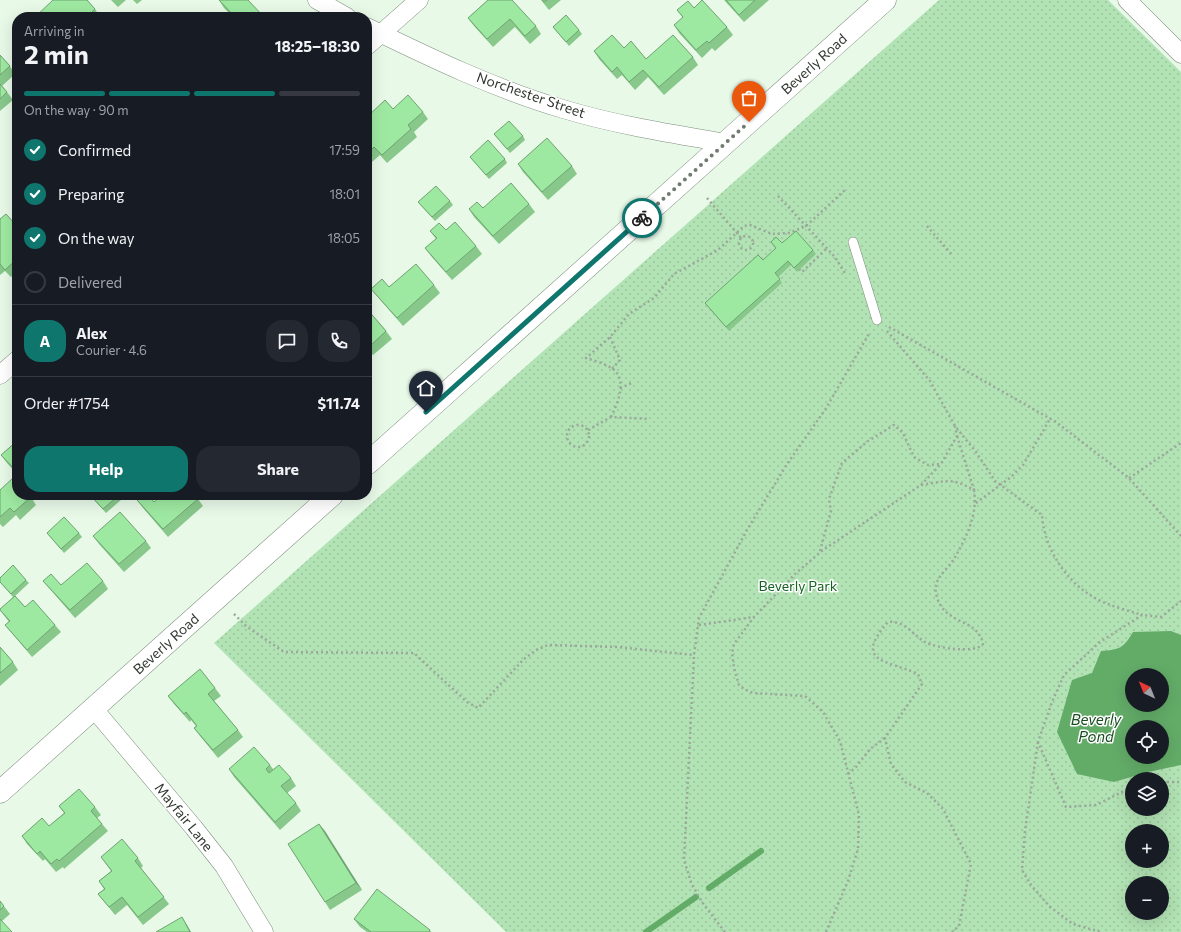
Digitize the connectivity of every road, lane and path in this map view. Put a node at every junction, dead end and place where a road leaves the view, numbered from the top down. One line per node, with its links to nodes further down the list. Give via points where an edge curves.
1 (317, 0): 5 (street)
2 (419, 0): 6 (street)
3 (885, 0): 8 (street, Beverly Road)
4 (1127, 0): 7 (street)
5 (338, 12)
6 (374, 31): 8 (street, Norchester Street, via 444,64 558,107 630,125)
7 (1181, 54)
8 (726, 143): 37 (street, Beverly Road)
9 (846, 189): 12 (path)
10 (778, 196): 12 (path)
11 (706, 198): 14 (path)
12 (806, 226): 15 (path, via 789,233); 19 (path)
13 (927, 226): 20 (path)
14 (737, 232): 15 (path, via 750,225); 16 (path); 24 (path, via 718,250 674,274 654,298 629,314)
15 (772, 234): 17 (path)
16 (742, 238): 16 (path, via 745,236 751,239 752,247 748,250 742,248)
17 (774, 238)
18 (853, 242): 23 (lane)
19 (827, 248): 21 (path, via 802,272); 22 (path)
20 (952, 256)
21 (799, 269)
22 (850, 281)
23 (877, 320): 32 (path); 33 (path, via 930,381); 51 (path, via 825,410 787,464 747,530 700,618)
24 (610, 337): 26 (path, via 620,360); 26 (path, via 586,358)
25 (12, 364): 27 (street)
26 (612, 369): 29 (path, via 619,379)
27 (0, 375)
28 (632, 383): 29 (path)
29 (620, 388): 30 (path)
30 (612, 417): 31 (path); 34 (path)
31 (649, 419)
32 (1050, 419): 39 (path); 41 (path, via 1023,465)
33 (955, 426): 35 (path); 41 (path, via 995,481)
34 (588, 430): 34 (path, via 588,441 582,446 572,445 567,439 569,428 575,425 583,425)
35 (957, 436): 38 (path); 42 (path)
36 (1181, 443): 39 (path)
37 (372, 460)
38 (941, 464): 40 (path); 46 (path, via 928,464 914,457 903,432 894,425 868,441 842,463 836,475 829,499 831,511)
39 (1129, 478): 45 (path)
40 (921, 485): 42 (path, via 949,480 960,482); 46 (path)
41 (1001, 485): 44 (path); 49 (path, via 1042,515 1042,525 1051,550 1067,574 1083,590 1096,598)
42 (974, 490): 44 (path)
43 (326, 500): 53 (street, Beverly Road)
44 (976, 503): 54 (path, via 965,538 937,581 935,592 946,613 978,632 983,644 973,650 937,646 925,642 901,623 888,622 876,636 872,648 876,657 889,665 918,674 922,684)
45 (1181, 536)
46 (820, 552): 50 (path)
47 (1181, 601): 49 (path, via 1161,617)
48 (234, 614): 52 (path, via 246,626 284,652 414,653 467,702 478,708 524,659 548,645 617,647)
49 (1142, 615): 55 (path, via 1100,642 1064,675)
50 (754, 617): 51 (path); 56 (path, via 734,644 732,653 739,685 753,693 805,696 823,712 840,741)
51 (699, 625): 52 (path)
52 (694, 655): 62 (path, via 684,860 692,885)
53 (94, 709): 60 (street, Beverly Road); 61 (street, Mayfair Lane, via 224,866)
54 (885, 738): 56 (path, via 870,749); 64 (path, via 890,764 905,782 927,793 943,809 971,864 959,926)
55 (1038, 742): 59 (path, via 1066,807 1096,805); 65 (path, via 1024,831 1022,870 1031,886 1056,911 1073,924)
56 (848, 774): 63 (path, via 859,815 858,850)
57 (1169, 782): 58 (path)
58 (1181, 782)
59 (1125, 790)
60 (0, 792)
61 (264, 932)
62 (725, 932)
63 (826, 932)
64 (952, 932)
65 (1101, 932)

